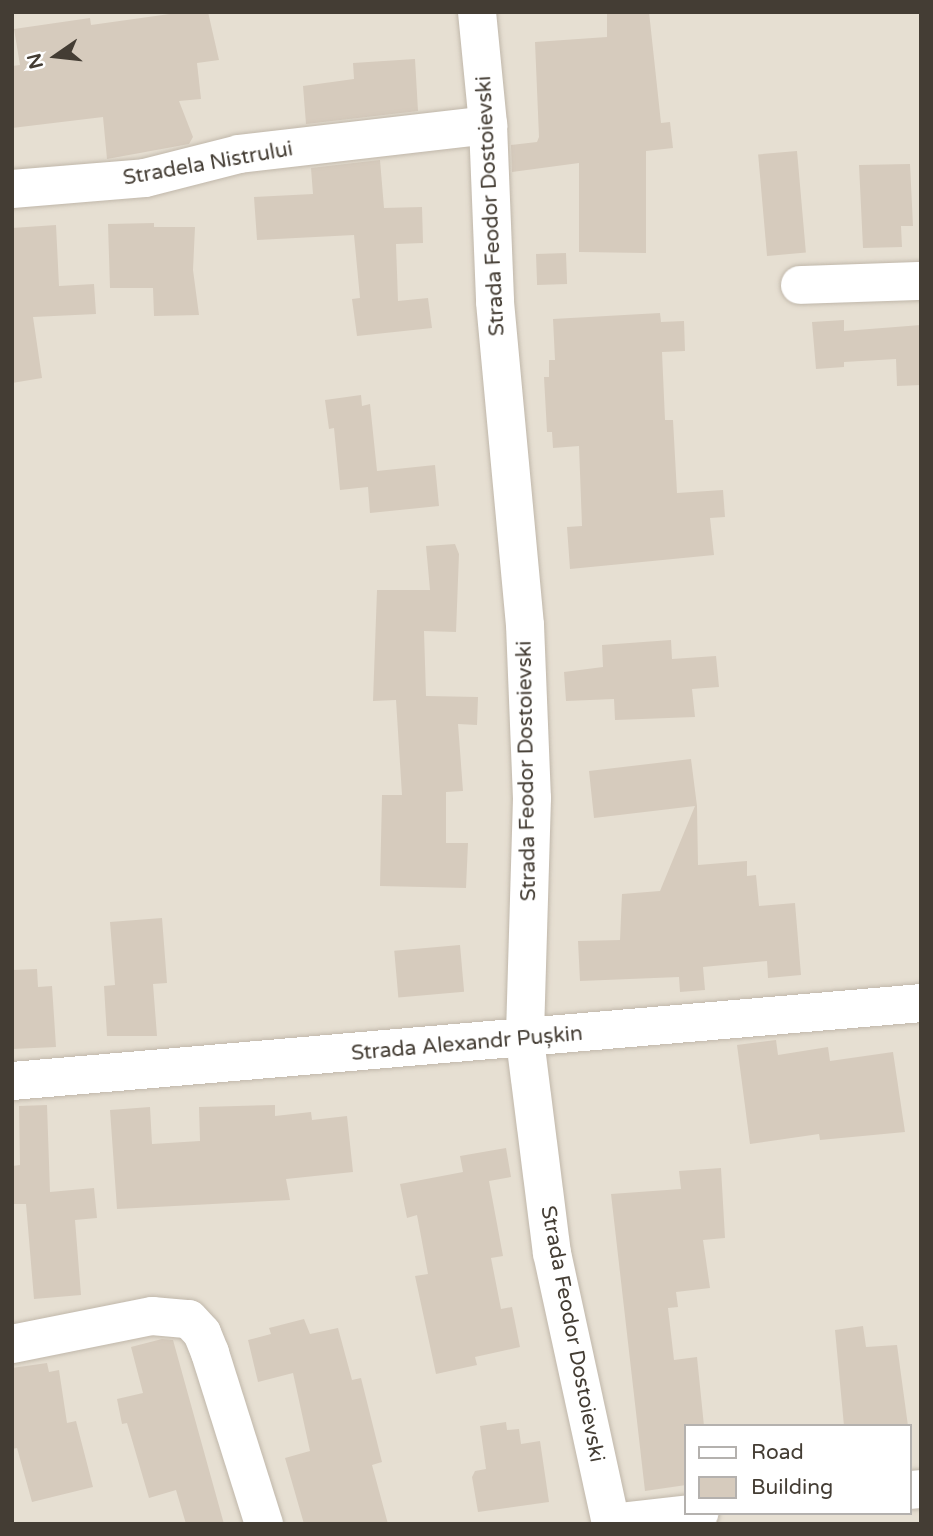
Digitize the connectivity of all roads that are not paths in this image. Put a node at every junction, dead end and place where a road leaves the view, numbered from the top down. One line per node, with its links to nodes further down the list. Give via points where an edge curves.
1 (477, 12): 2 (street, Strada Feodor Dostoievski)
2 (488, 125): 3 (street, Stradela Nistrului, via 239,154 145,178); 7 (street, Strada Feodor Dostoievski, via 495,302 526,625 532,799)
3 (12, 189)
4 (921, 281): 5 (street)
5 (800, 285)
6 (921, 1003): 7 (street, Strada Alexandr Pușkin)
7 (525, 1040): 8 (street, Strada Alexandr Pușkin); 11 (street, Strada Feodor Dostoievski, via 552,1253)
8 (12, 1081)
9 (12, 1344): 12 (street, via 152,1316 189,1320 202,1333 210,1353)
10 (684, 1515): 11 (street)
11 (611, 1523)
12 (264, 1524)

